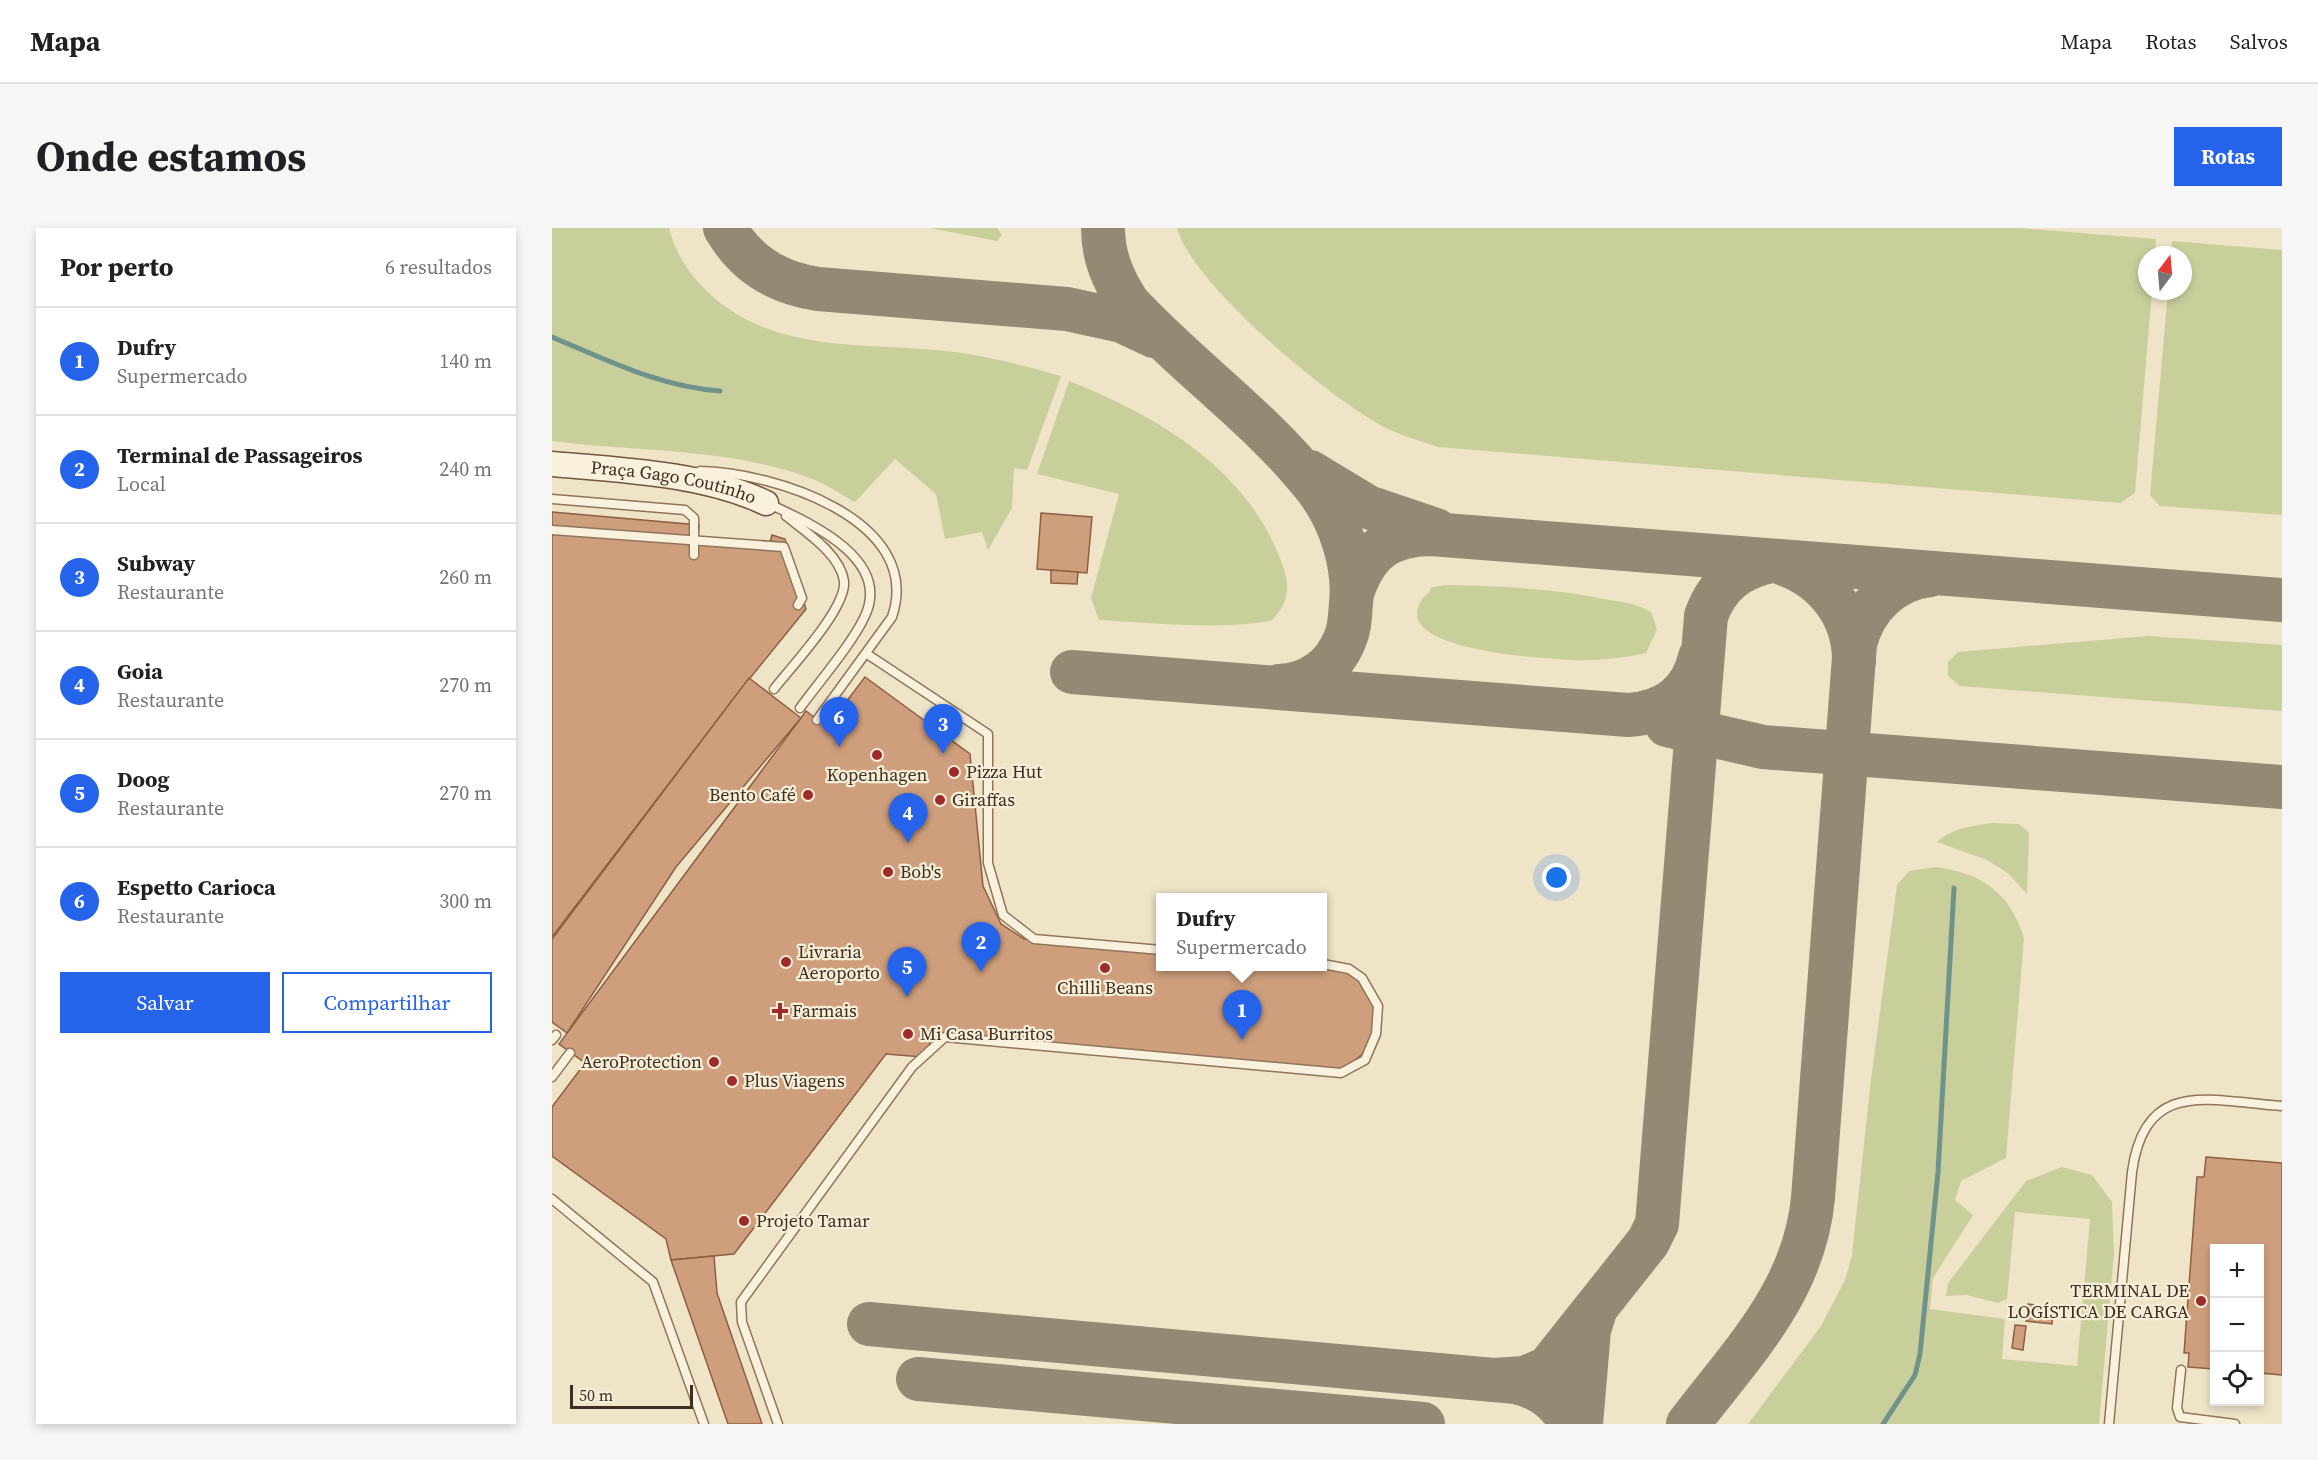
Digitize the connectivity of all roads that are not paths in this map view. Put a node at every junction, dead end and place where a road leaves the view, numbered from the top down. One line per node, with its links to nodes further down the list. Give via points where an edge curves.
1 (552, 464): 2 (main road, Praça Gago Coutinho)
2 (620, 470): 5 (main road, Praça Gago Coutinho, via 715,485); 11 (lane, via 745,475 789,487 864,528 883,549 896,583 892,617)
3 (552, 499): 4 (lane)
4 (582, 501): 6 (lane); 8 (lane, via 686,510 694,518)
5 (766, 503): 12 (lane, Praça Gago Coutinho, via 826,550 844,580 835,609); 13 (lane, via 835,538 859,563 866,578 868,605 864,618)
6 (595, 510)
7 (552, 530): 8 (lane)
8 (694, 540): 9 (lane); 10 (lane, via 784,547 802,598)
9 (693, 555)
10 (798, 605)
11 (867, 654): 14 (lane); 15 (lane, via 988,734 988,863 1003,915 1034,939)
12 (774, 689)
13 (800, 708)
14 (817, 720)
15 (1156, 950)
16 (1327, 965): 23 (lane, via 1349,969 1362,978 1378,1006 1376,1034 1365,1059 1341,1073 945,1037 912,1066 741,1302 742,1322)
17 (570, 1053): 18 (lane)
18 (552, 1077)
19 (2282, 1106): 24 (lane, via 2184,1100 2156,1115 2137,1145)
20 (552, 1199): 22 (lane, via 653,1282)
21 (2181, 1370): 25 (lane, via 2180,1417)
22 (704, 1424)
23 (778, 1424)
24 (2109, 1424)
25 (2235, 1424)

